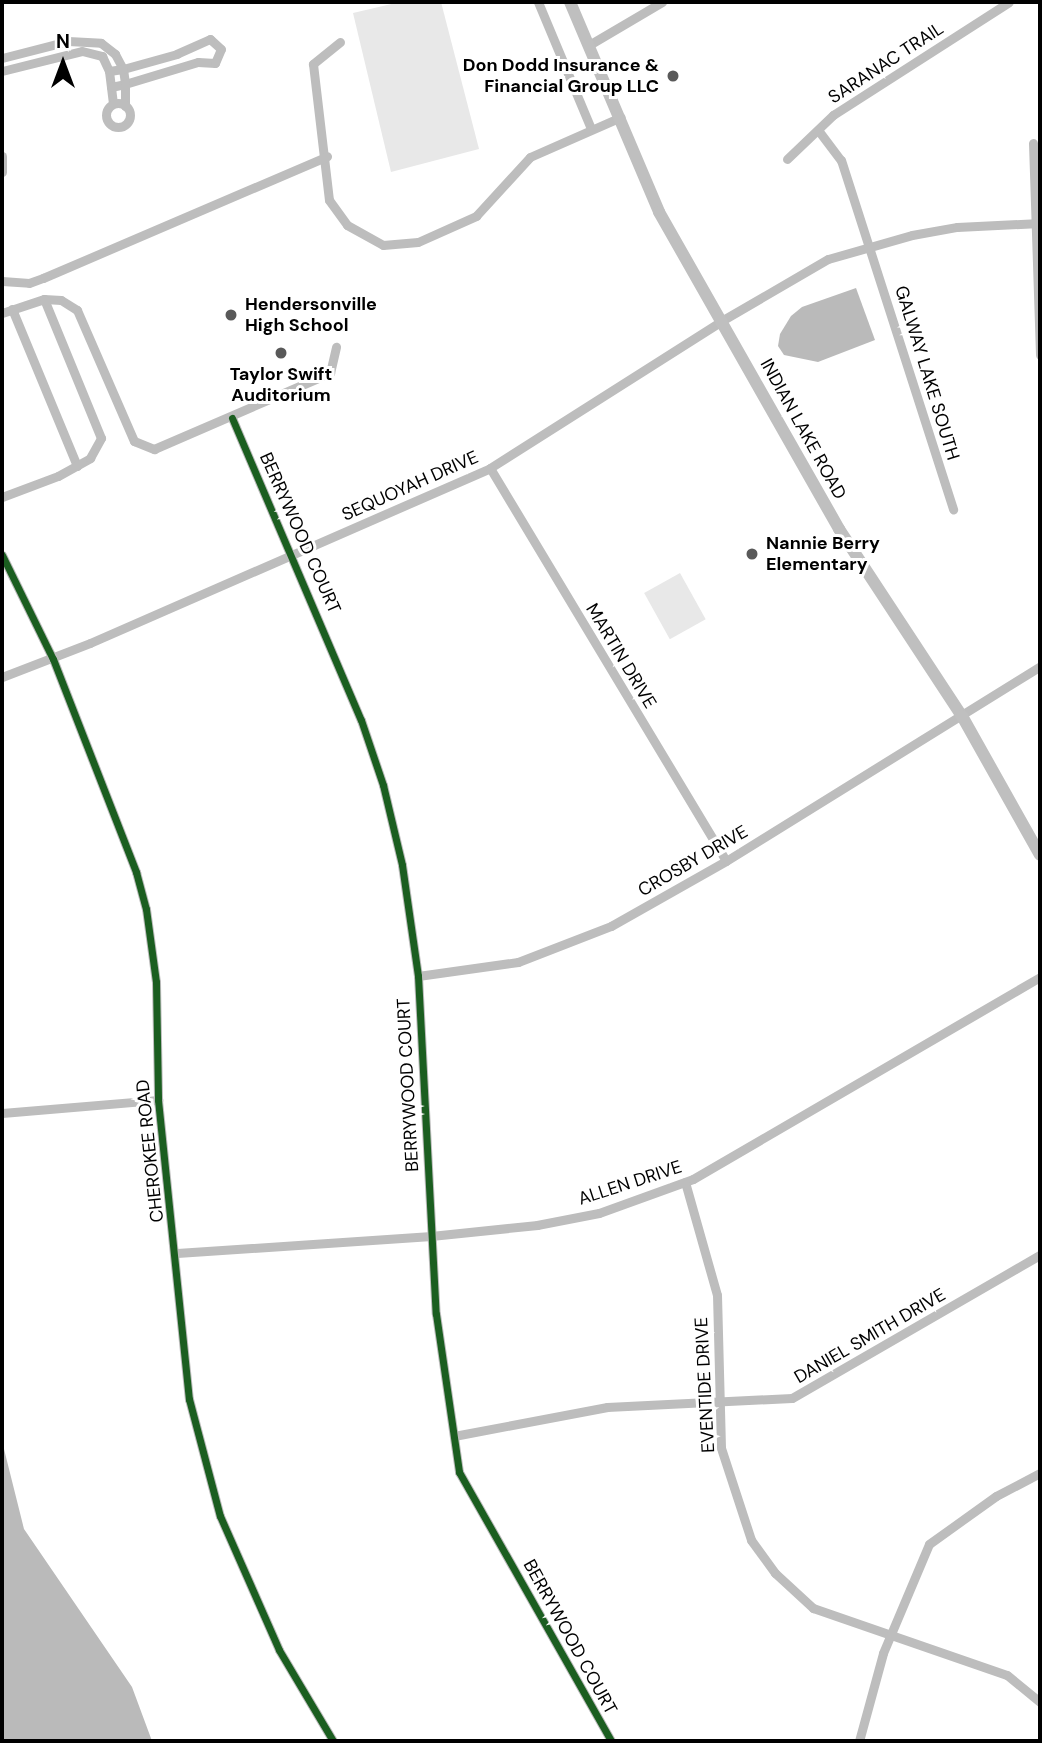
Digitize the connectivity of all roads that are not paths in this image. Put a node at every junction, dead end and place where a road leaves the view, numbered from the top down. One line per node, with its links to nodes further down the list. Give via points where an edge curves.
1 (538, 2): 18 (street)
2 (570, 2): 6 (street, INDIAN LAKE ROAD)
3 (662, 2): 6 (street)
4 (1009, 2): 19 (street, SARANAC TRAIL)
5 (340, 42): 22 (street, via 313,64)
6 (589, 45): 17 (street, INDIAN LAKE ROAD)
7 (47, 47): 8 (street); 9 (street); 10 (street, via 79,40 101,43)
8 (2, 58)
9 (51, 58): 11 (street); 12 (street, via 82,51 102,56)
10 (123, 69): 12 (street); 13 (street); 13 (street, via 211,39 221,50 215,64 198,62)
11 (2, 71)
12 (109, 71): 14 (street)
13 (125, 84): 14 (street); 16 (street)
14 (111, 86): 15 (street)
15 (113, 104): 16 (street); 16 (street, via 106,116 116,127 129,120)
16 (125, 106)
17 (621, 117): 18 (street); 30 (street, INDIAN LAKE ROAD, via 659,212)
18 (591, 130): 22 (street, via 530,157 477,216 404,246 383,245 347,225 329,200)
19 (818, 130): 23 (street, SARANAC TRAIL); 26 (street, GALWAY LAKE SOUTH, via 841,160)
20 (1032, 143): 25 (street)
21 (2, 156): 24 (street)
22 (327, 156): 27 (street, via 43,278 29,283)
23 (787, 159)
24 (2, 172)
25 (1037, 223): 26 (street, SEQUOYAH DRIVE, via 957,227); 32 (street)
26 (872, 246): 30 (street, SEQUOYAH DRIVE, via 828,259); 37 (street, GALWAY LAKE SOUTH)
27 (2, 281)
28 (44, 299): 29 (street); 33 (street, via 61,300 78,310 134,441 154,449); 34 (street, via 101,439 90,458)
29 (7, 311): 34 (street)
30 (723, 320): 35 (street, SEQUOYAH DRIVE); 43 (street, INDIAN LAKE ROAD, via 839,529)
31 (336, 347): 33 (street, via 330,373)
32 (1040, 355)
33 (232, 418): 39 (street, BERRYWOOD COURT)
34 (77, 466): 36 (street)
35 (490, 468): 39 (street, SEQUOYAH DRIVE); 45 (street, MARTIN DRIVE)
36 (2, 497)
37 (953, 509)
38 (2, 555): 40 (street, CHEROKEE ROAD)
39 (292, 555): 40 (street, SEQUOYAH DRIVE); 46 (street, BERRYWOOD COURT, via 334,649 383,785 402,865)
40 (53, 659): 42 (street, SEQUOYAH DRIVE); 48 (street, CHEROKEE ROAD, via 136,872 146,909 156,982)
41 (1040, 666): 43 (street, CROSBY DRIVE)
42 (2, 677)
43 (962, 716): 44 (street, INDIAN LAKE ROAD); 45 (street, CROSBY DRIVE)
44 (1040, 855)
45 (726, 861): 46 (street, CROSBY DRIVE, via 611,926 561,948 518,962)
46 (418, 976): 51 (street, BERRYWOOD COURT)
47 (1040, 977): 50 (street, ALLEN DRIVE)
48 (159, 1100): 49 (street); 52 (street, CHEROKEE ROAD)
49 (2, 1113)
50 (685, 1182): 51 (street, ALLEN DRIVE, via 599,1213); 54 (street, EVENTIDE DRIVE, via 717,1295)
51 (431, 1236): 52 (street, ALLEN DRIVE); 55 (street, BERRYWOOD COURT, via 436,1314)
52 (177, 1254): 59 (street, CHEROKEE ROAD, via 189,1399 220,1516 278,1650)
53 (1040, 1255): 54 (street, DANIEL SMITH DRIVE, via 792,1398)
54 (720, 1405): 55 (street, DANIEL SMITH DRIVE, via 607,1407); 57 (street, EVENTIDE DRIVE, via 721,1448 747,1527 775,1573 813,1608)
55 (454, 1436): 60 (street, BERRYWOOD COURT, via 458,1472)
56 (1040, 1473): 57 (street, via 996,1496 935,1538)
57 (891, 1635): 58 (street, EVENTIDE DRIVE, via 1007,1675); 61 (street)
58 (1040, 1702)
59 (333, 1741)
60 (611, 1741)
61 (859, 1741)

